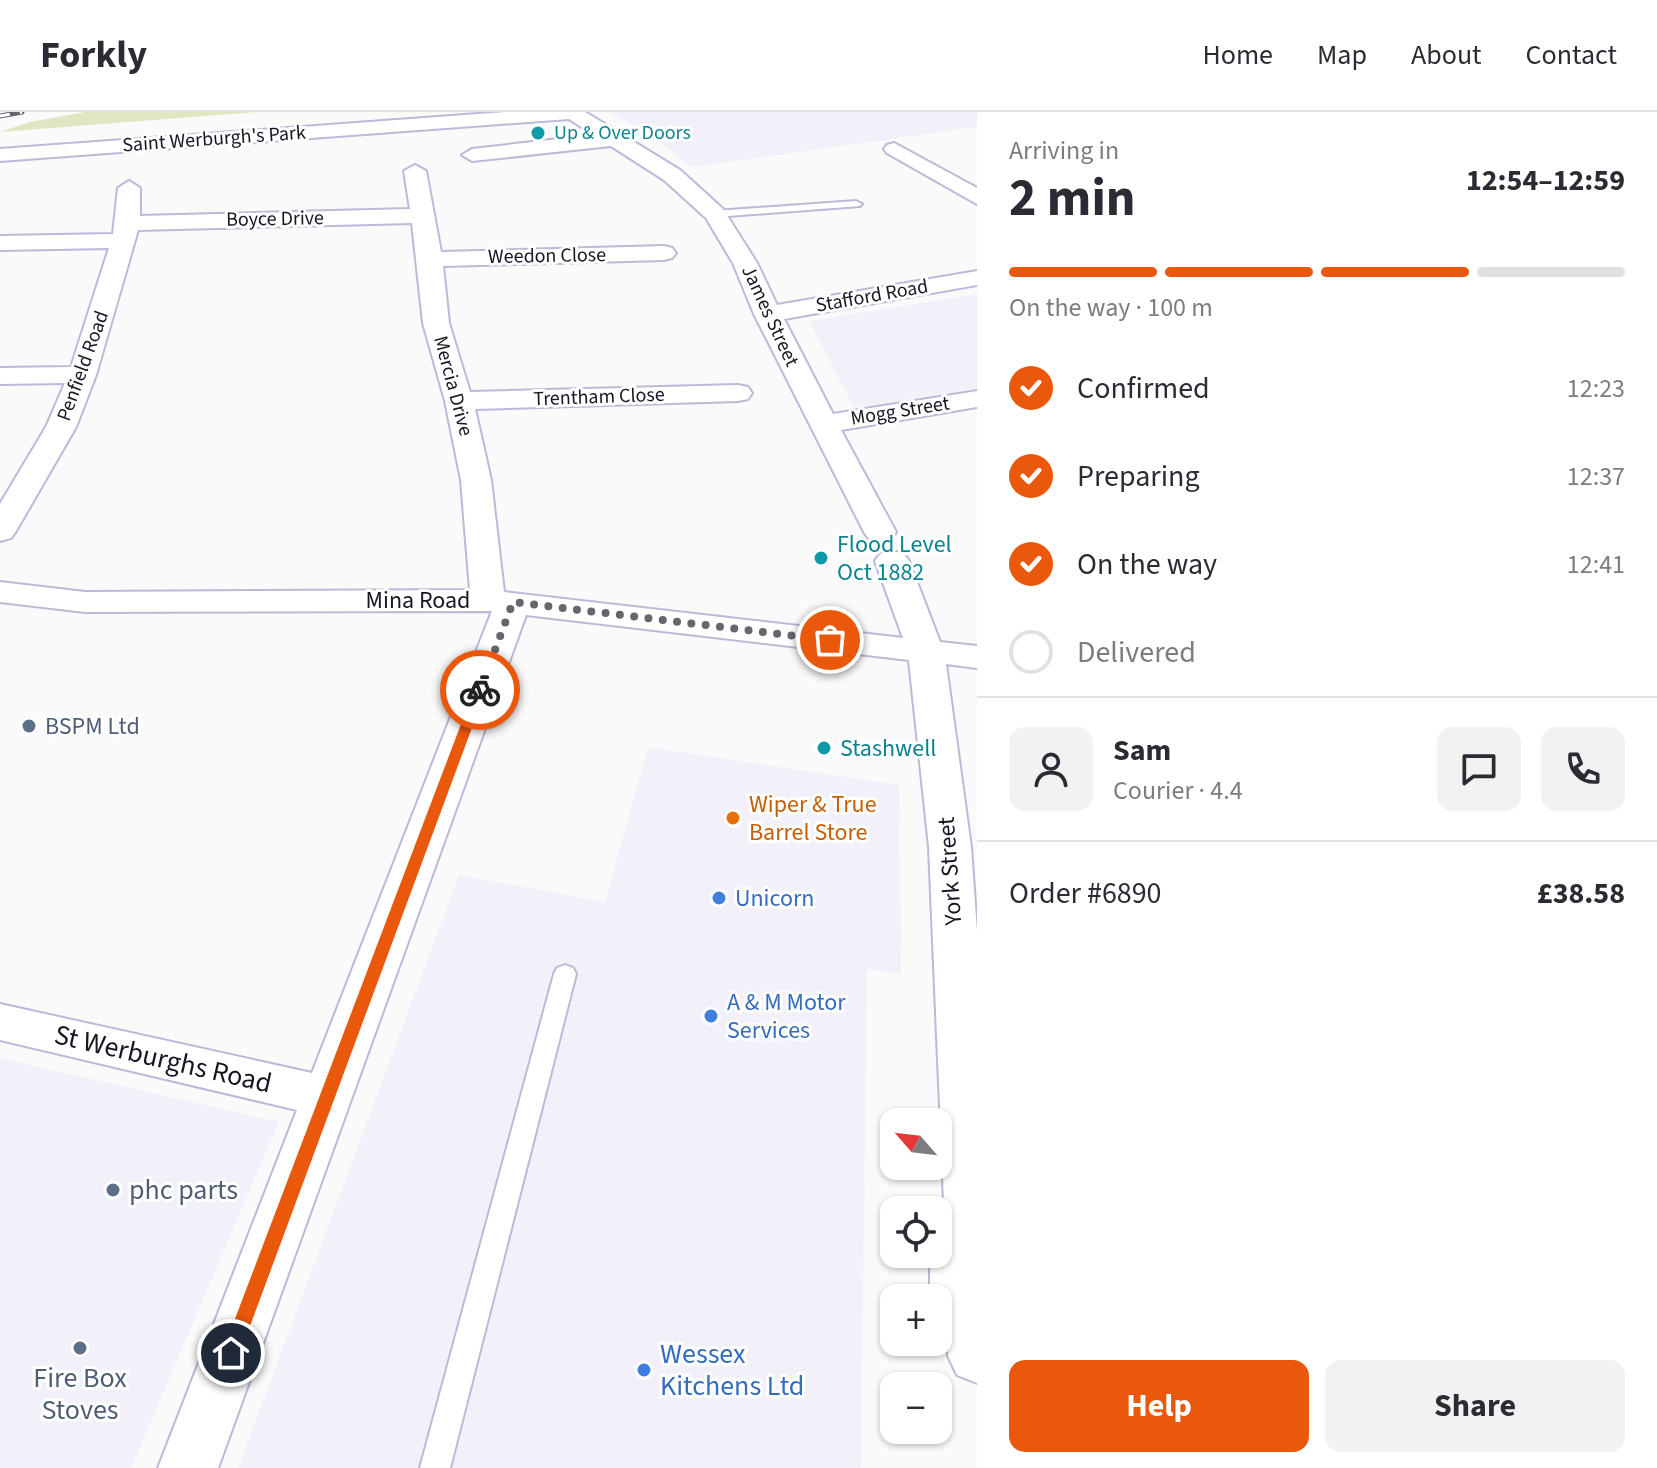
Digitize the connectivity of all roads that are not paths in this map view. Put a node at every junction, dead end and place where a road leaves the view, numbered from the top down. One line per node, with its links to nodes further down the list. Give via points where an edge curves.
1 (571, 112): 2 (street, James Street); 4 (street, Saint Werburgh's Park)
2 (615, 139): 5 (street); 10 (street, James Street, via 672,175)
3 (894, 149): 8 (street)
4 (0, 155)
5 (472, 155)
6 (415, 171): 11 (street, Mercia Drive)
7 (129, 188): 12 (street, Penfield Road)
8 (977, 197)
9 (856, 204): 10 (lane)
10 (715, 214): 17 (street, James Street, via 745,263)
11 (421, 216): 12 (street, Boyce Drive); 15 (street, Mercia Drive)
12 (125, 232): 13 (street, Boyce Drive); 18 (street, Penfield Road)
13 (0, 243)
14 (665, 254): 15 (street, Weedon Close)
15 (430, 259): 22 (street, Mercia Drive, via 436,323)
16 (977, 278): 17 (street, Stafford Road)
17 (767, 314): 23 (street, James Street)
18 (82, 375): 19 (street); 24 (street, Penfield Road, via 61,427)
19 (0, 376)
20 (739, 394): 22 (street, Trentham Close)
21 (977, 399): 23 (street, Mogg Street)
22 (459, 401): 26 (street, Mercia Drive)
23 (824, 424): 27 (street, James Street, via 886,546)
24 (0, 531)
25 (6, 601): 26 (street, Mina Road)
26 (500, 601): 27 (street, Mina Road); 31 (street)
27 (926, 651): 28 (street, Mina Road); 32 (street, York Street, via 950,847)
28 (977, 657)
29 (565, 974): 35 (lane)
30 (0, 1022): 31 (street, St Werburghs Road)
31 (327, 1097): 34 (street)
32 (974, 1237): 33 (street, York Street, via 957,1249 958,1291)
33 (976, 1326)
34 (188, 1468)
35 (435, 1468)

